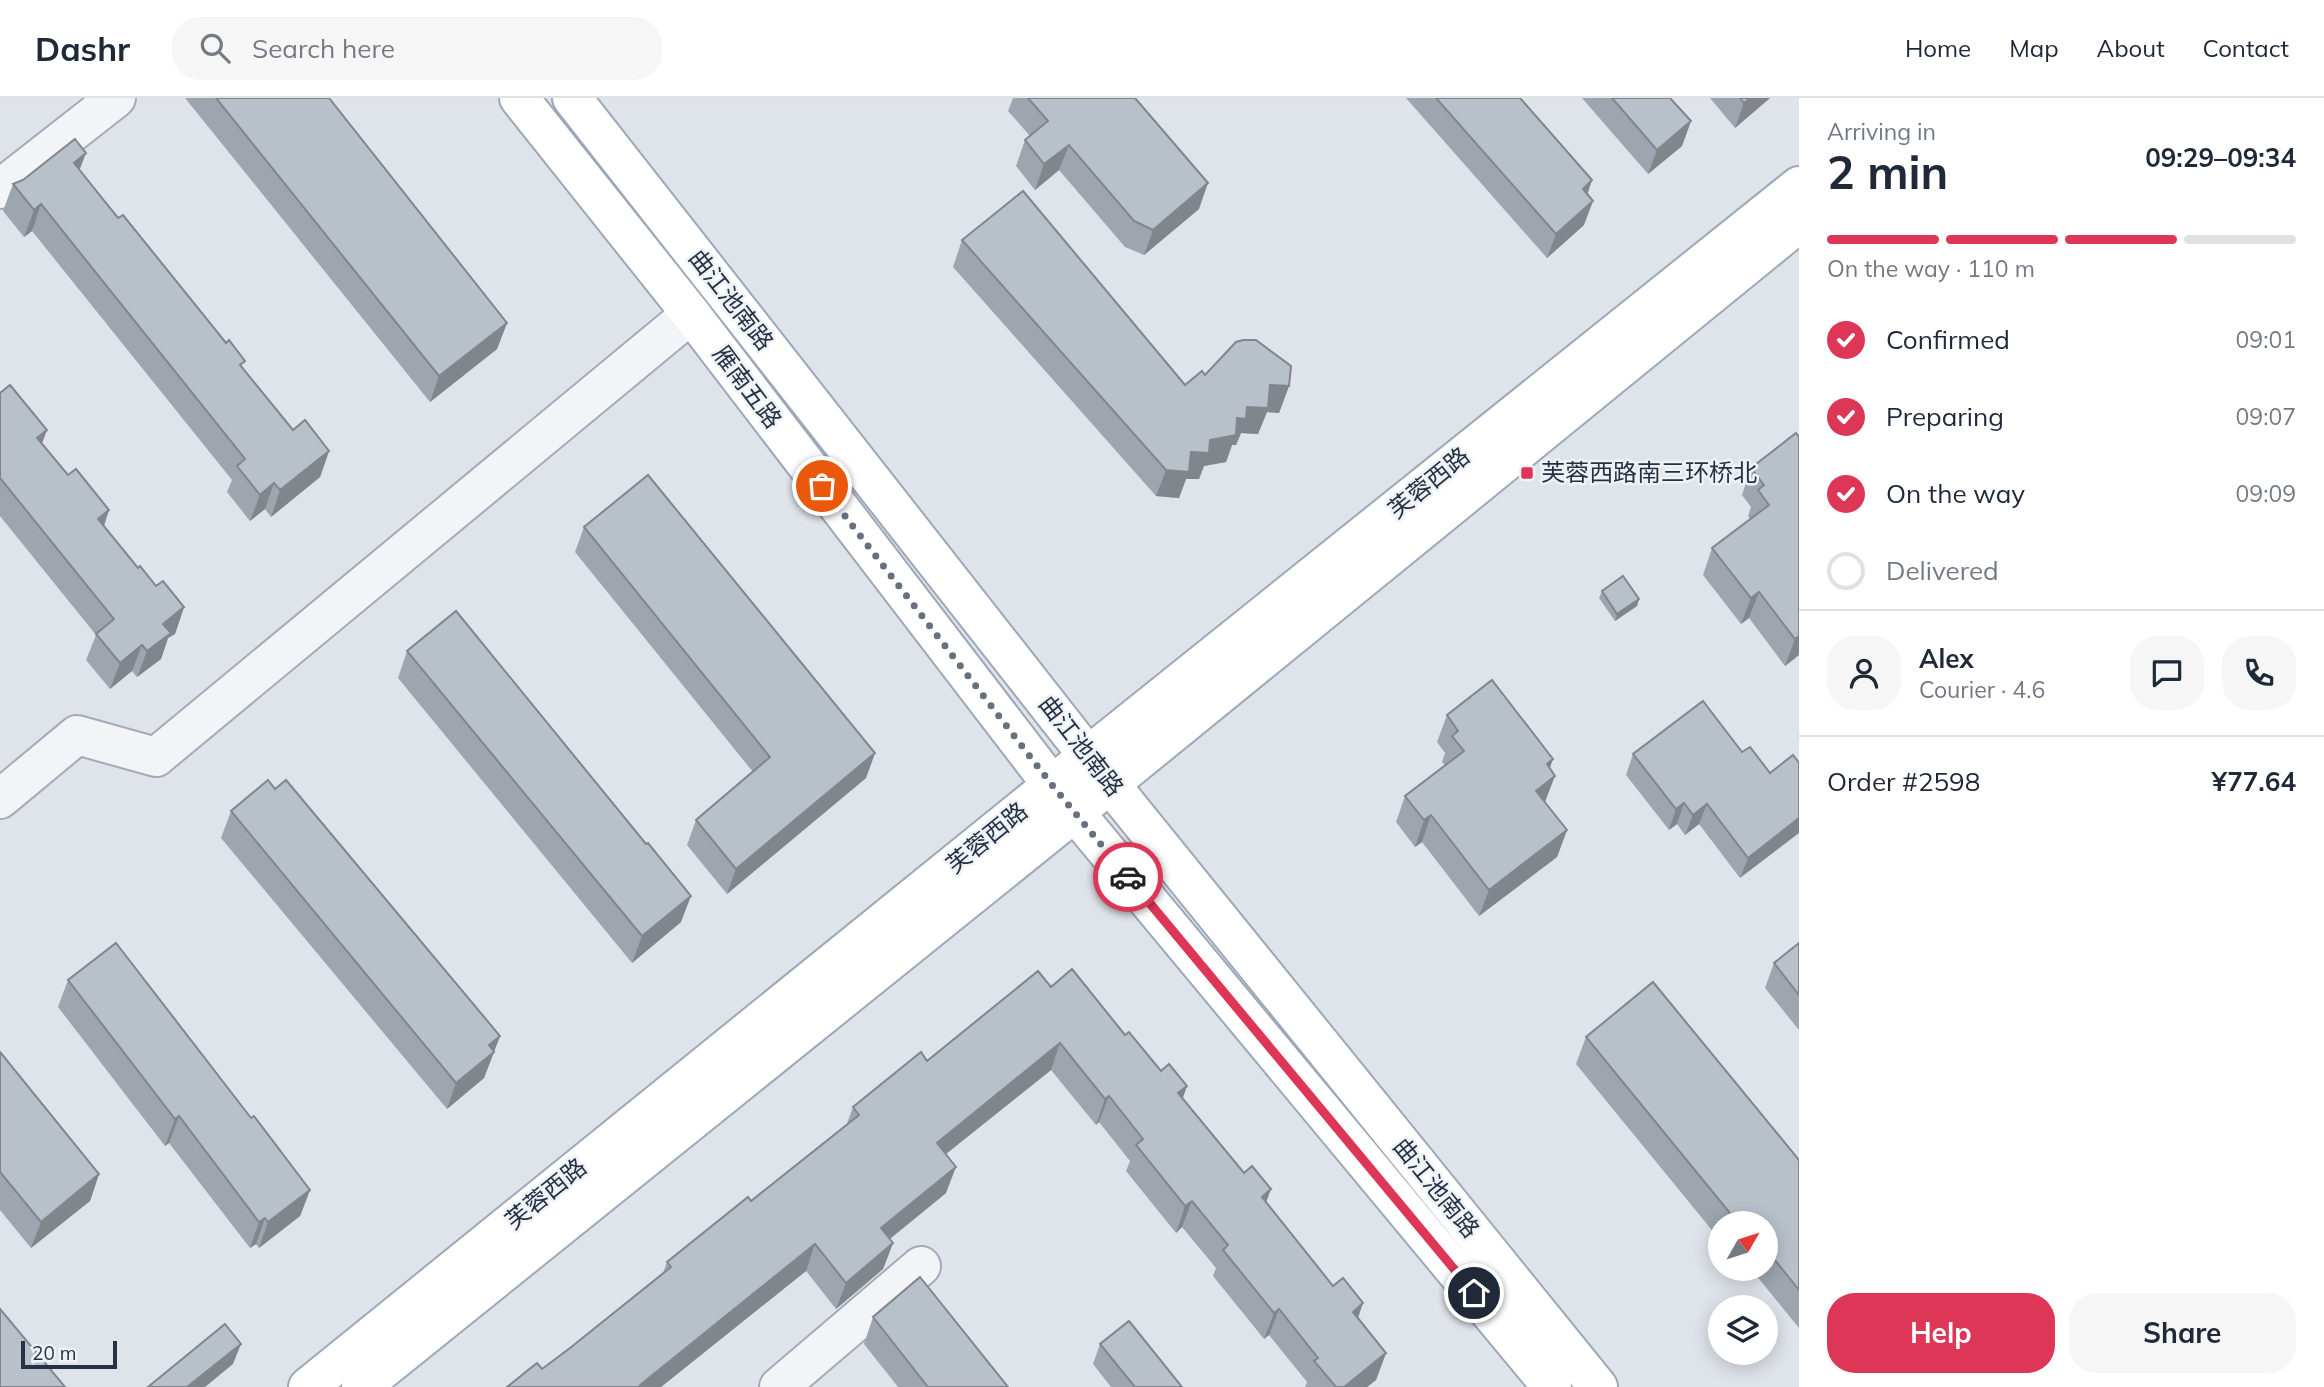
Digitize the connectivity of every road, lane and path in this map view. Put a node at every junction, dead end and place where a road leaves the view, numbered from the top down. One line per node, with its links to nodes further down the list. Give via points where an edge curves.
1 (116, 98): 5 (street)
2 (519, 98): 7 (main road, 雁南五路)
3 (572, 98): 8 (main road, 曲江池南路)
4 (1799, 186): 8 (main road, 芙蓉西路)
5 (0, 189)
6 (1799, 223): 8 (main road, 芙蓉西路)
7 (691, 314): 9 (street, via 156,757 77,734); 10 (main road, 雁南五路)
8 (1099, 769): 10 (main road, 芙蓉西路); 16 (main road, 曲江池南路)
9 (0, 799)
10 (1063, 799): 12 (main road, 芙蓉西路); 13 (main road, 芙蓉西路); 15 (main road, 曲江池南路)
11 (921, 1266): 14 (street)
12 (308, 1387)
13 (361, 1387)
14 (779, 1387)
15 (1552, 1387)
16 (1598, 1387)

